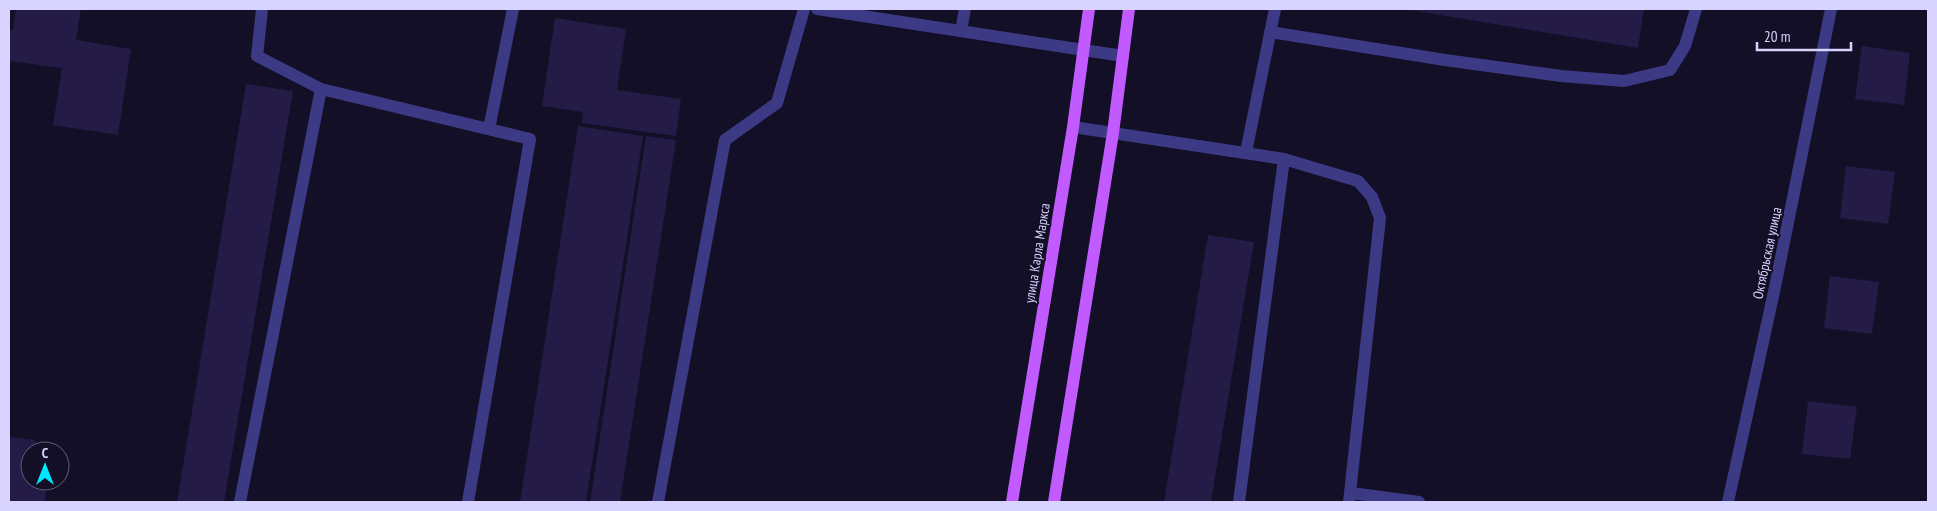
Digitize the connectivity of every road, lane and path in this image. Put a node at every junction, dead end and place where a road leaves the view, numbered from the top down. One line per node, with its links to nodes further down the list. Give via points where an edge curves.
1 (262, 9): 15 (street, via 256,56)
2 (513, 9): 17 (street)
3 (804, 9): 24 (street, via 777,103 725,140)
4 (817, 9): 11 (street)
5 (965, 9): 11 (street)
6 (1089, 9): 13 (main road, улица Карла Маркса)
7 (1129, 9): 14 (main road)
8 (1274, 9): 12 (street)
9 (1696, 9): 12 (street, via 1685,46 1670,70 1624,81 1561,76)
10 (1831, 9): 29 (street, Октябрьская улица)
11 (962, 31): 13 (street)
12 (1270, 32): 19 (street)
13 (1083, 50): 14 (street); 16 (main road, улица Карла Маркса)
14 (1123, 56): 18 (main road)
15 (321, 89): 17 (street); 22 (street)
16 (1073, 127): 18 (street); 25 (main road, улица Карла Маркса)
17 (489, 129): 23 (street, via 530,139)
18 (1113, 133): 19 (street); 26 (main road)
19 (1246, 152): 20 (street)
20 (1284, 159): 21 (street, via 1358,181 1372,197 1380,218); 27 (street)
21 (1350, 498): 28 (street)
22 (240, 502)
23 (468, 502)
24 (658, 502)
25 (1012, 502)
26 (1054, 502)
27 (1240, 502)
28 (1419, 502)
29 (1728, 502)

